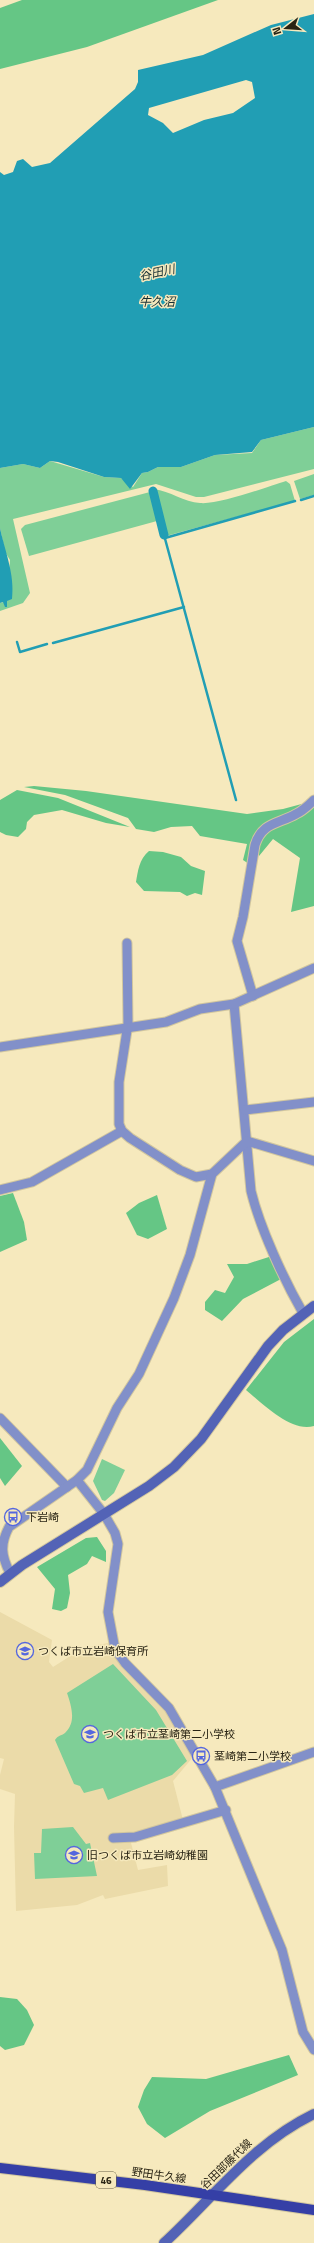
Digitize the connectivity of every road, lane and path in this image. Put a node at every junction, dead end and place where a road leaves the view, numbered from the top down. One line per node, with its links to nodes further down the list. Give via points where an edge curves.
1 (314, 800): 4 (street, via 297,814 267,826 257,837 237,941)
2 (127, 943): 6 (street)
3 (314, 968): 4 (street)
4 (253, 996): 5 (street)
5 (234, 1004): 6 (street, via 200,1009 166,1022); 9 (street)
6 (126, 1028): 7 (street); 10 (street, via 117,1110 118,1124)
7 (0, 1047)
8 (314, 1102): 9 (street)
9 (245, 1110): 11 (street)
10 (122, 1131): 13 (street, via 180,1170 196,1177); 14 (street, via 32,1182)
11 (247, 1141): 12 (street); 13 (street); 16 (street, via 251,1191 255,1207 292,1294)
12 (314, 1161)
13 (212, 1174): 18 (street, via 190,1255 157,1338 139,1374 107,1426 87,1470)
14 (0, 1190)
15 (314, 1306): 16 (street)
16 (303, 1313): 20 (street, via 268,1346 212,1424 186,1455 149,1486)
17 (0, 1418): 19 (street)
18 (77, 1480): 19 (street); 20 (street)
19 (67, 1487): 21 (street)
20 (104, 1514): 23 (street); 26 (street, via 118,1544 108,1612 115,1649 125,1663 169,1708)
21 (10, 1527): 22 (street); 23 (street, via 5,1534 1,1552)
22 (0, 1530)
23 (10, 1573): 24 (street)
24 (0, 1582)
25 (314, 1752): 26 (street)
26 (215, 1787): 27 (street)
27 (226, 1810): 28 (street, via 135,1837); 29 (street, via 282,1950 303,2032)
28 (113, 1838)
29 (314, 2050)
30 (314, 2114): 32 (street, 谷田部藤代線, via 250,2156)
31 (0, 2168): 32 (main road, 野田牛久線 / 46)
32 (212, 2195): 33 (main road, 野田牛久線 / 46); 34 (street, 谷田部藤代線)
33 (314, 2210)
34 (164, 2243)

